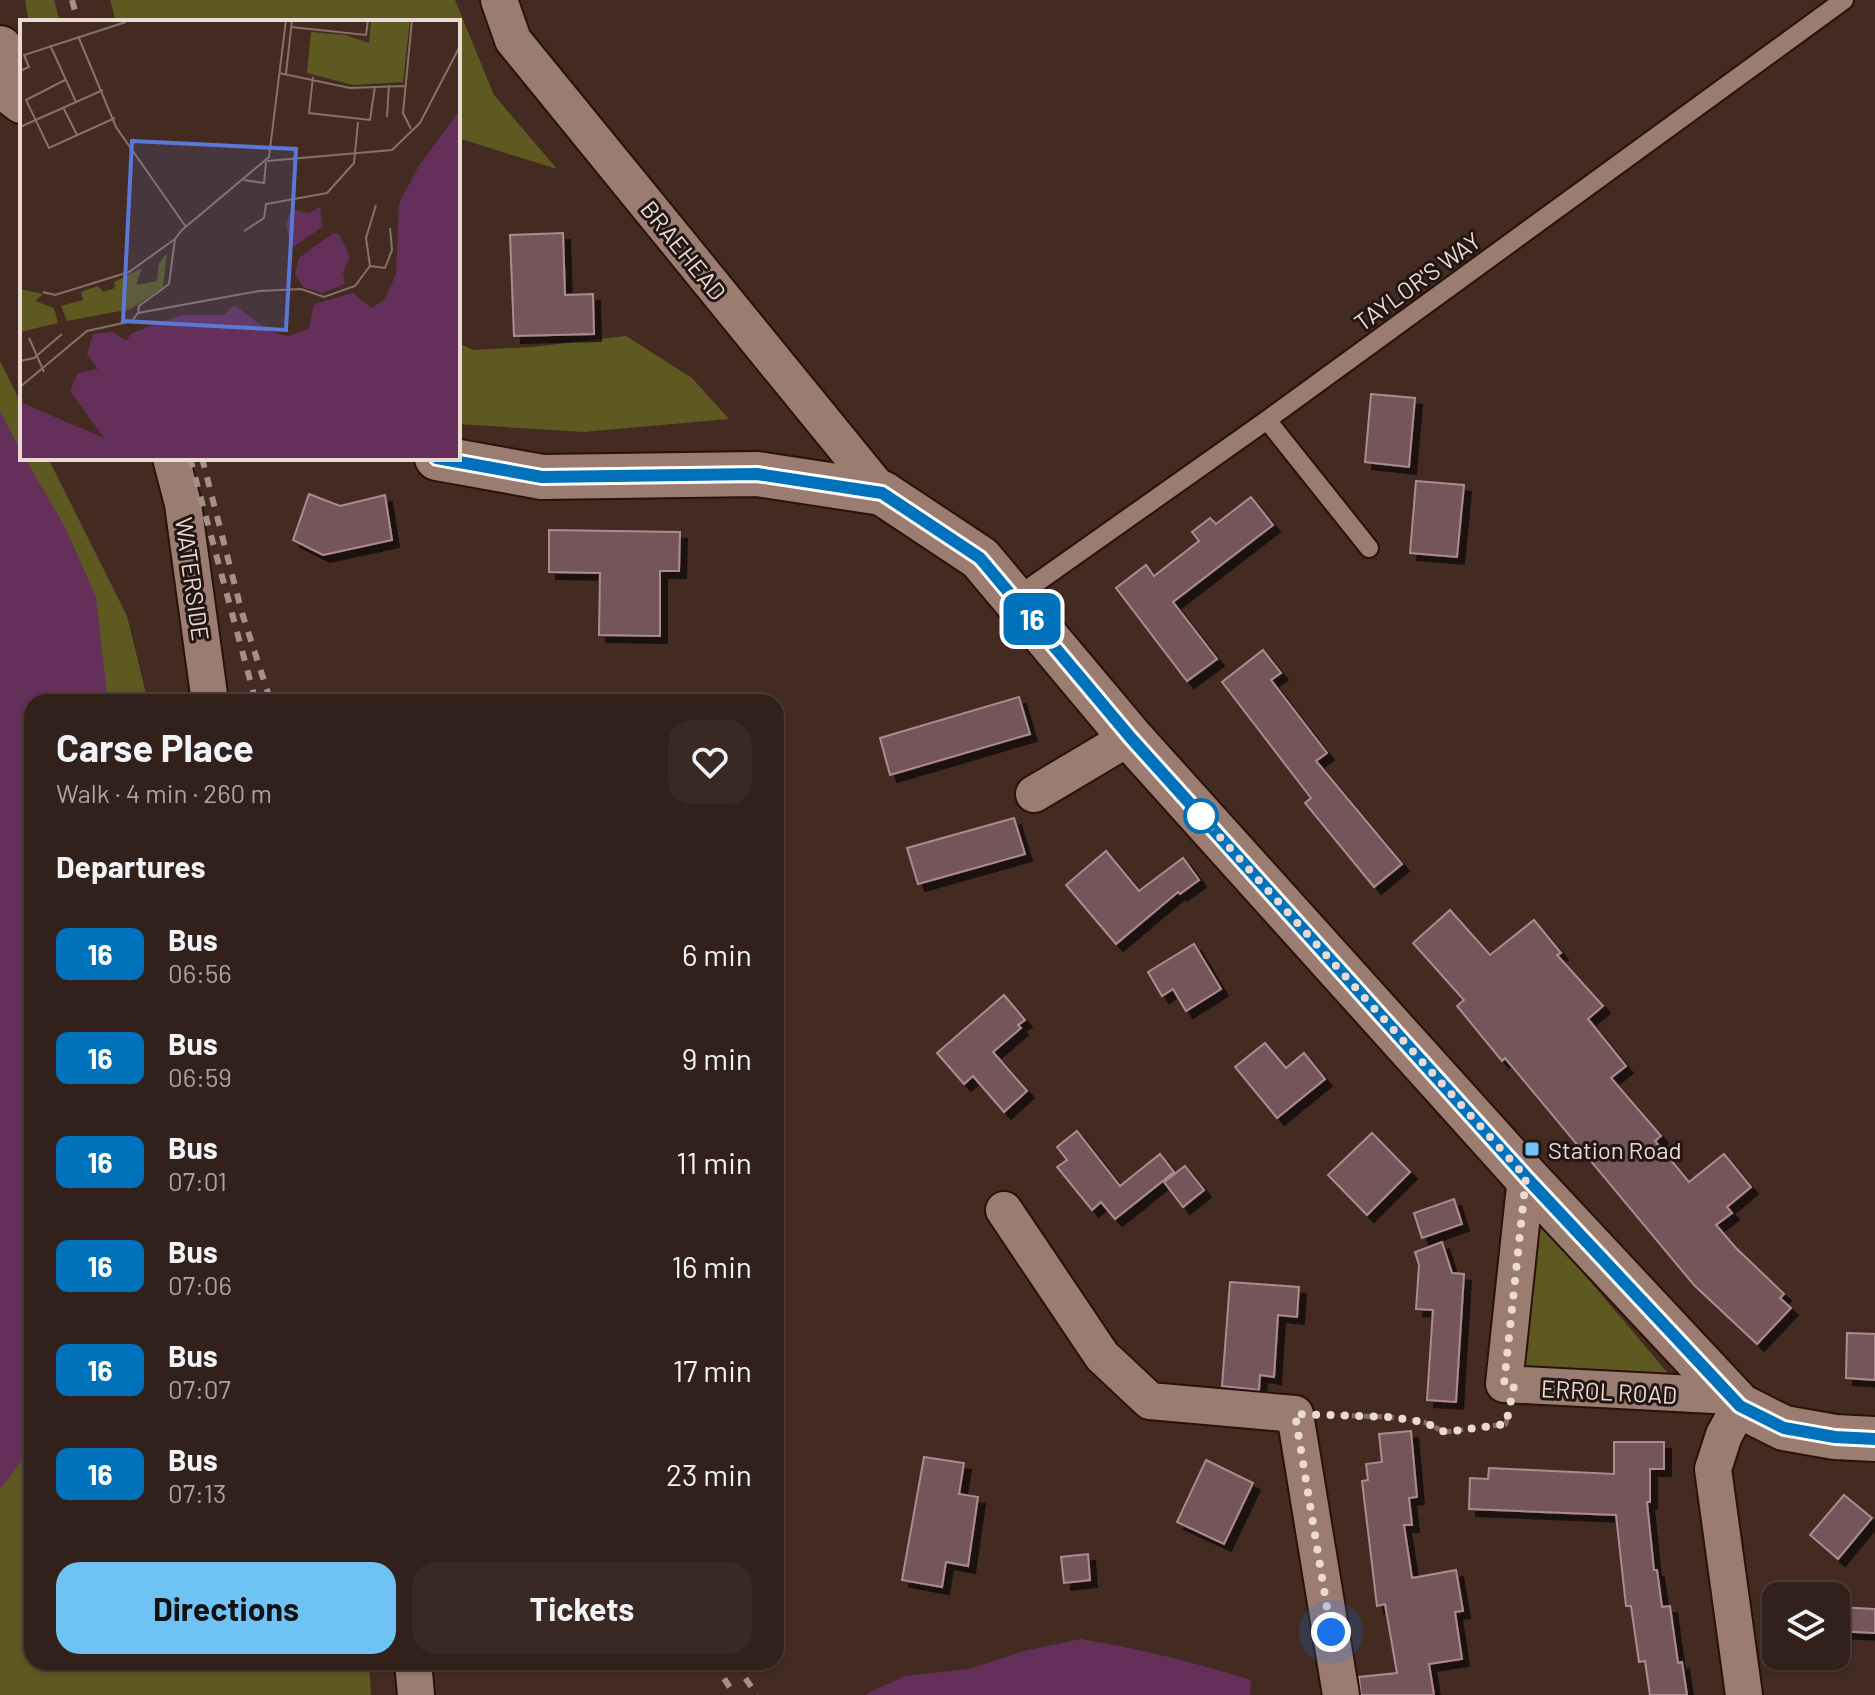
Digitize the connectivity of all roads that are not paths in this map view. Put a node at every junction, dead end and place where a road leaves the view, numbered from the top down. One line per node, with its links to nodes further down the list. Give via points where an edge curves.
1 (499, 0): 8 (street, BRAEHEAD, via 513,40)
2 (1844, 0): 5 (lane, TAYLOR'S WAY)
3 (0, 48): 4 (street, via 9,91)
4 (20, 99)
5 (1267, 420): 9 (lane); 10 (lane, TAYLOR'S WAY)
6 (172, 460): 11 (street, WATERSIDE, via 183,504)
7 (448, 460): 8 (street, ERROL ROAD, via 542,477 757,474)
8 (882, 493): 10 (street, ERROL ROAD, via 980,558)
9 (1369, 548)
10 (1015, 598): 12 (street, ERROL ROAD, via 1094,679)
11 (209, 694)
12 (1130, 737): 13 (street); 14 (street, ERROL ROAD, via 1337,955)
13 (1034, 794)
14 (1526, 1177): 16 (street, ERROL ROAD); 16 (street, ERROL ROAD, via 1504,1384)
15 (1004, 1210): 20 (street, via 1102,1356 1150,1401 1295,1414)
16 (1736, 1401): 17 (street, ERROL ROAD, via 1784,1428); 21 (street, via 1713,1469)
17 (1875, 1439)
18 (414, 1670): 19 (street)
19 (416, 1695)
20 (1341, 1695)
21 (1744, 1695)

